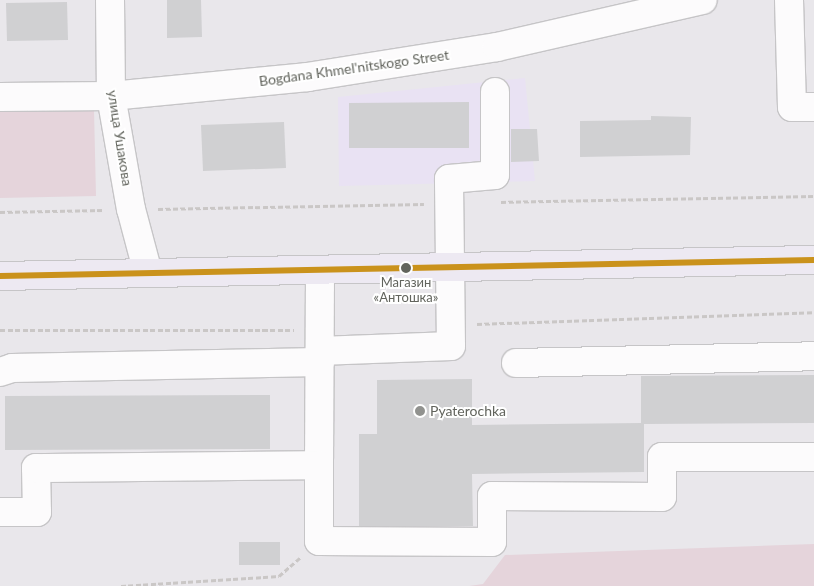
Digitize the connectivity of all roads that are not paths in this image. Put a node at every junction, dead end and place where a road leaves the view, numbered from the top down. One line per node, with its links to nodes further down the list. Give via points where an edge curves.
1 (110, 0): 5 (street, улица Ушакова)
2 (704, 0): 5 (street, Bogdana Khmel'nitskogo Street, via 497,47 308,77)
3 (789, 0): 7 (street, via 792,107)
4 (494, 92): 9 (street, via 495,175 449,179)
5 (111, 96): 6 (street, Bogdana Khmel'nitskogo Street); 11 (street, улица Ушакова, via 131,209)
6 (0, 97)
7 (814, 107)
8 (814, 260): 9 (main road)
9 (451, 267): 10 (main road); 13 (street, via 452,346)
10 (320, 270): 11 (main road); 13 (street)
11 (148, 273): 12 (main road)
12 (0, 276)
13 (320, 356): 16 (street, via 12,368); 18 (street)
14 (814, 356): 15 (street)
15 (516, 363)
16 (0, 372)
17 (814, 457): 18 (street, via 662,457 662,497 492,496 492,542 319,541)
18 (319, 465): 19 (street, via 36,468 37,512)
19 (0, 512)

